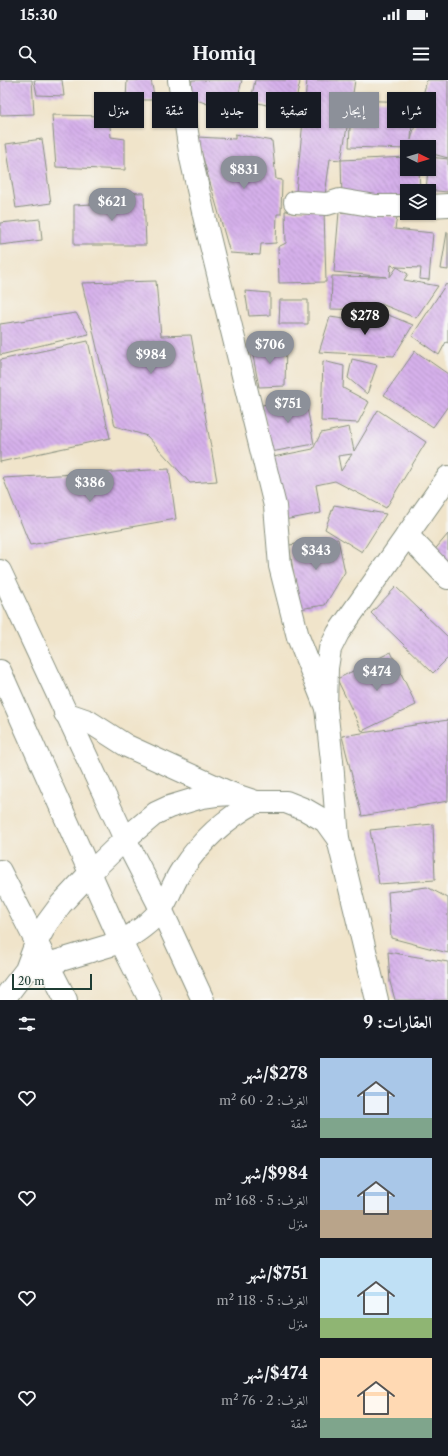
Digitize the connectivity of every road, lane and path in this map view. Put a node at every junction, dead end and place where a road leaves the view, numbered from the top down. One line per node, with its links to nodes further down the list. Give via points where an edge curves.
1 (179, 80): 11 (main road, via 191,158 207,229 275,506 280,566 298,637)
2 (295, 202): 4 (main road, via 327,204 340,200 376,206)
3 (448, 205): 5 (main road)
4 (400, 206)
5 (436, 206)
6 (447, 479): 7 (main road)
7 (407, 535): 9 (main road); 11 (main road, via 338,633 330,650)
8 (0, 571): 12 (main road)
9 (448, 578)
10 (0, 670): 18 (main road)
11 (326, 708): 16 (main road)
12 (66, 713): 13 (main road, via 88,721 127,746); 15 (main road)
13 (232, 794): 14 (main road); 15 (main road, via 202,798 162,810)
14 (256, 802): 16 (main road, via 286,802 306,810 325,821); 19 (main road, via 238,812 204,840 180,872)
15 (125, 839): 18 (main road); 19 (main road)
16 (338, 839): 28 (main road)
17 (0, 871): 21 (main road)
18 (90, 873): 20 (main road); 21 (main road, via 61,904)
19 (161, 909): 20 (main road, via 143,927); 27 (main road)
20 (121, 942): 22 (main road); 26 (main road)
21 (36, 943): 22 (main road); 23 (main road)
22 (47, 965): 23 (main road); 25 (main road)
23 (26, 970): 24 (main road)
24 (3, 1000)
25 (66, 1000)
26 (150, 1000)
27 (203, 1000)
28 (377, 1000)

